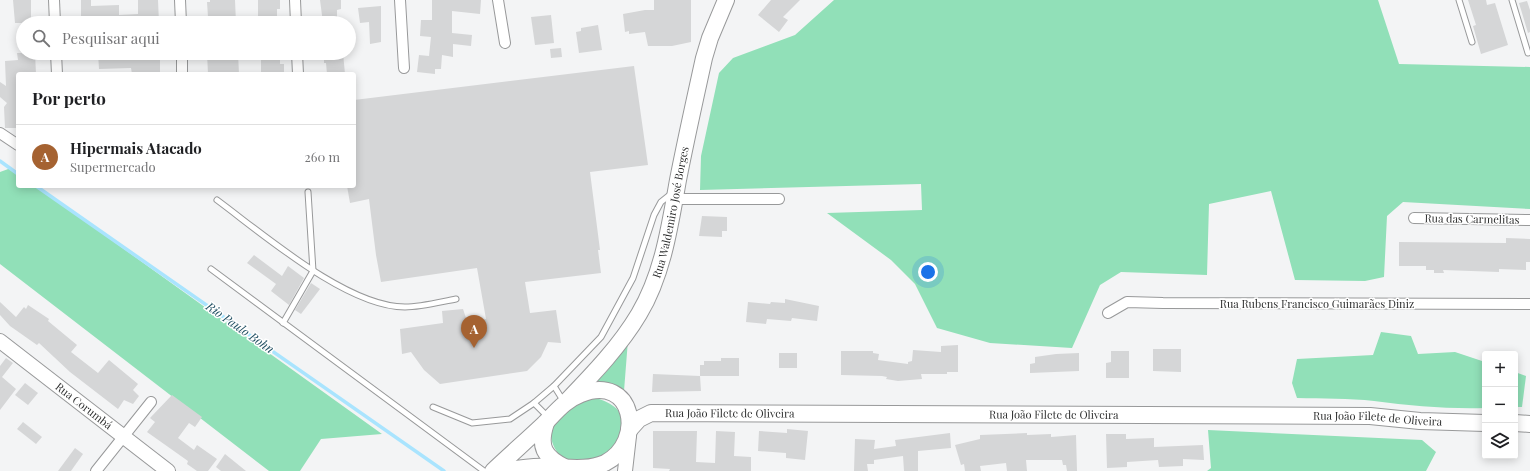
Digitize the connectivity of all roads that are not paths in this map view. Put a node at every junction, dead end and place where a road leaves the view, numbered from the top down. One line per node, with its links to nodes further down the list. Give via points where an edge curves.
1 (54, 0): 9 (street)
2 (180, 0): 10 (street)
3 (295, 0): 11 (street)
4 (400, 0): 18 (street)
5 (498, 0): 13 (street)
6 (726, 0): 25 (main road, Rua Waldemiro José Borges, via 704,58)
7 (1459, 0): 12 (lane)
8 (1512, 0): 14 (lane)
9 (55, 16)
10 (181, 16)
11 (296, 16)
12 (1472, 42)
13 (505, 43)
14 (1528, 53)
15 (56, 60): 19 (street)
16 (182, 60): 20 (street)
17 (297, 60): 21 (street)
18 (404, 68)
19 (57, 72)
20 (182, 72)
21 (298, 72)
22 (0, 133): 23 (street)
23 (16, 144)
24 (308, 192): 31 (lane)
25 (676, 194): 26 (street); 37 (lane, via 662,202 654,215 633,278 601,337); 39 (main road, Rua Waldemiro José Borges, via 648,298 609,355)
26 (779, 199)
27 (217, 200): 31 (lane)
28 (1414, 218): 29 (street, Rua das Carmelitas)
29 (1530, 220)
30 (211, 269): 35 (lane)
31 (313, 271): 32 (lane, via 370,301 405,307); 35 (lane)
32 (456, 299)
33 (1530, 304): 34 (street, Rua Rubens Francisco Guimarães Diniz, via 1127,302)
34 (1108, 313)
35 (283, 323): 51 (lane)
36 (0, 341): 47 (street, Rua Corumbá)
37 (554, 386): 39 (lane); 40 (lane)
38 (150, 402): 47 (street)
39 (566, 402): 42 (main road); 46 (main road, via 592,390 613,393 621,398 627,407)
40 (534, 403): 41 (lane, via 510,419 472,422); 42 (lane)
41 (433, 407)
42 (547, 420): 48 (main road, via 542,433 545,453 554,462); 52 (main road)
43 (1482, 423): 46 (main road, Rua João Filete de Oliveira, via 1362,416 651,413 638,419)
44 (1518, 423): 45 (main road)
45 (1530, 424)
46 (629, 430): 48 (main road, via 622,447 605,462); 54 (street)
47 (123, 437): 49 (street); 50 (street, Rua Corumbá)
48 (575, 469): 53 (main road, via 533,467)
49 (96, 471)
50 (168, 471)
51 (484, 471)
52 (493, 471)
53 (506, 471)
54 (625, 471)

